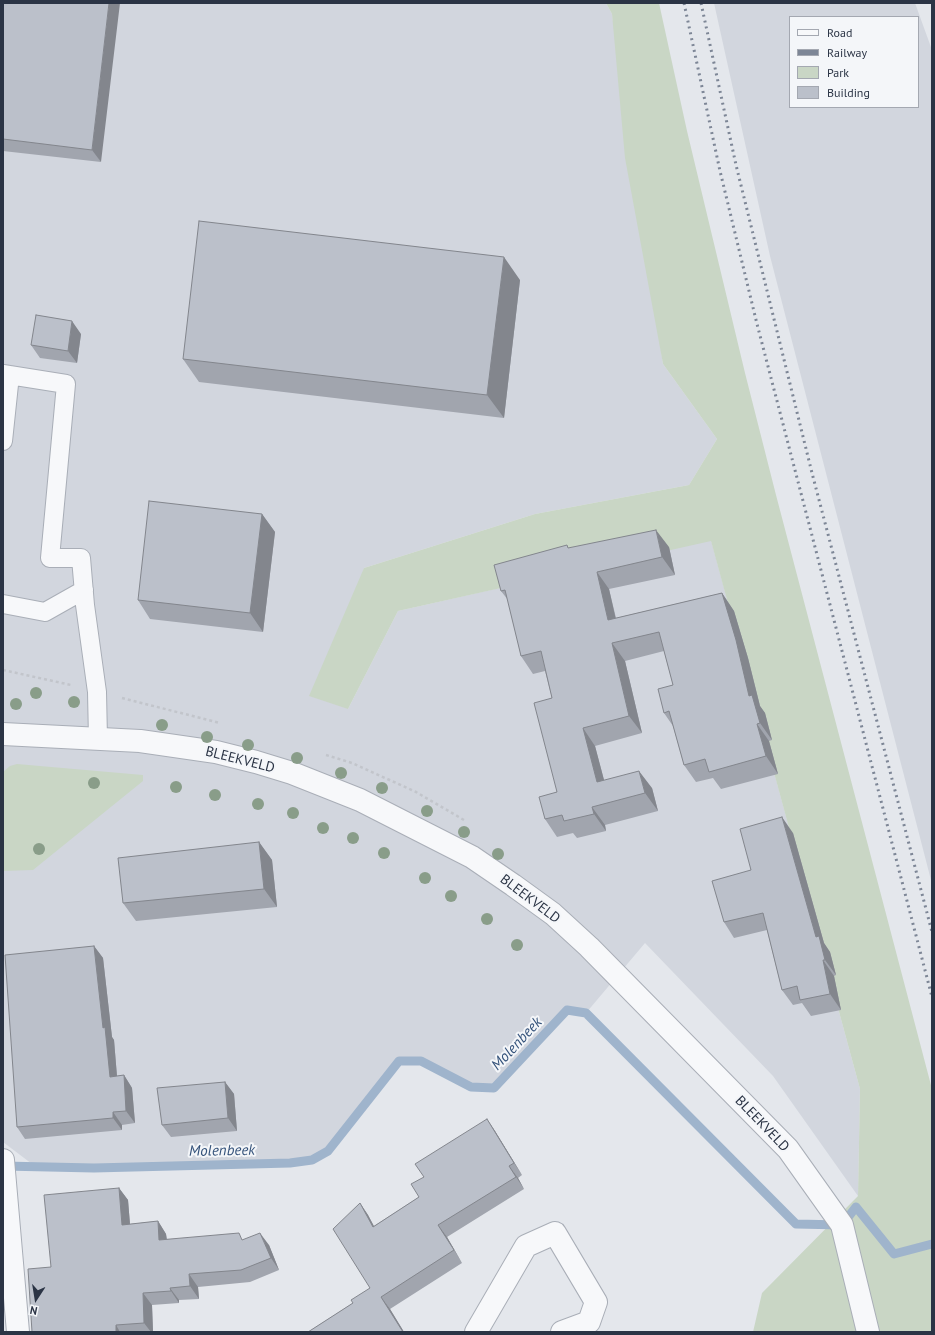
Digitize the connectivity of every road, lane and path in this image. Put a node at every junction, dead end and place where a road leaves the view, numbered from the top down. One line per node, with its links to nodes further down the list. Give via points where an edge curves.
1 (7, 375): 2 (lane); 3 (lane, via 66,384 50,558 81,558)
2 (3, 441)
3 (84, 590): 4 (lane, via 46,612); 6 (lane, via 97,692)
4 (3, 604)
5 (3, 734): 6 (street, BLEEKVELD)
6 (98, 738): 11 (street, BLEEKVELD, via 216,752 292,773 360,800 472,857 553,914 589,947 788,1149 842,1225)
7 (3, 1160): 8 (street)
8 (18, 1332)
9 (476, 1332): 10 (street, via 526,1246 555,1233 596,1302 589,1322)
10 (562, 1332)
11 (868, 1332)

